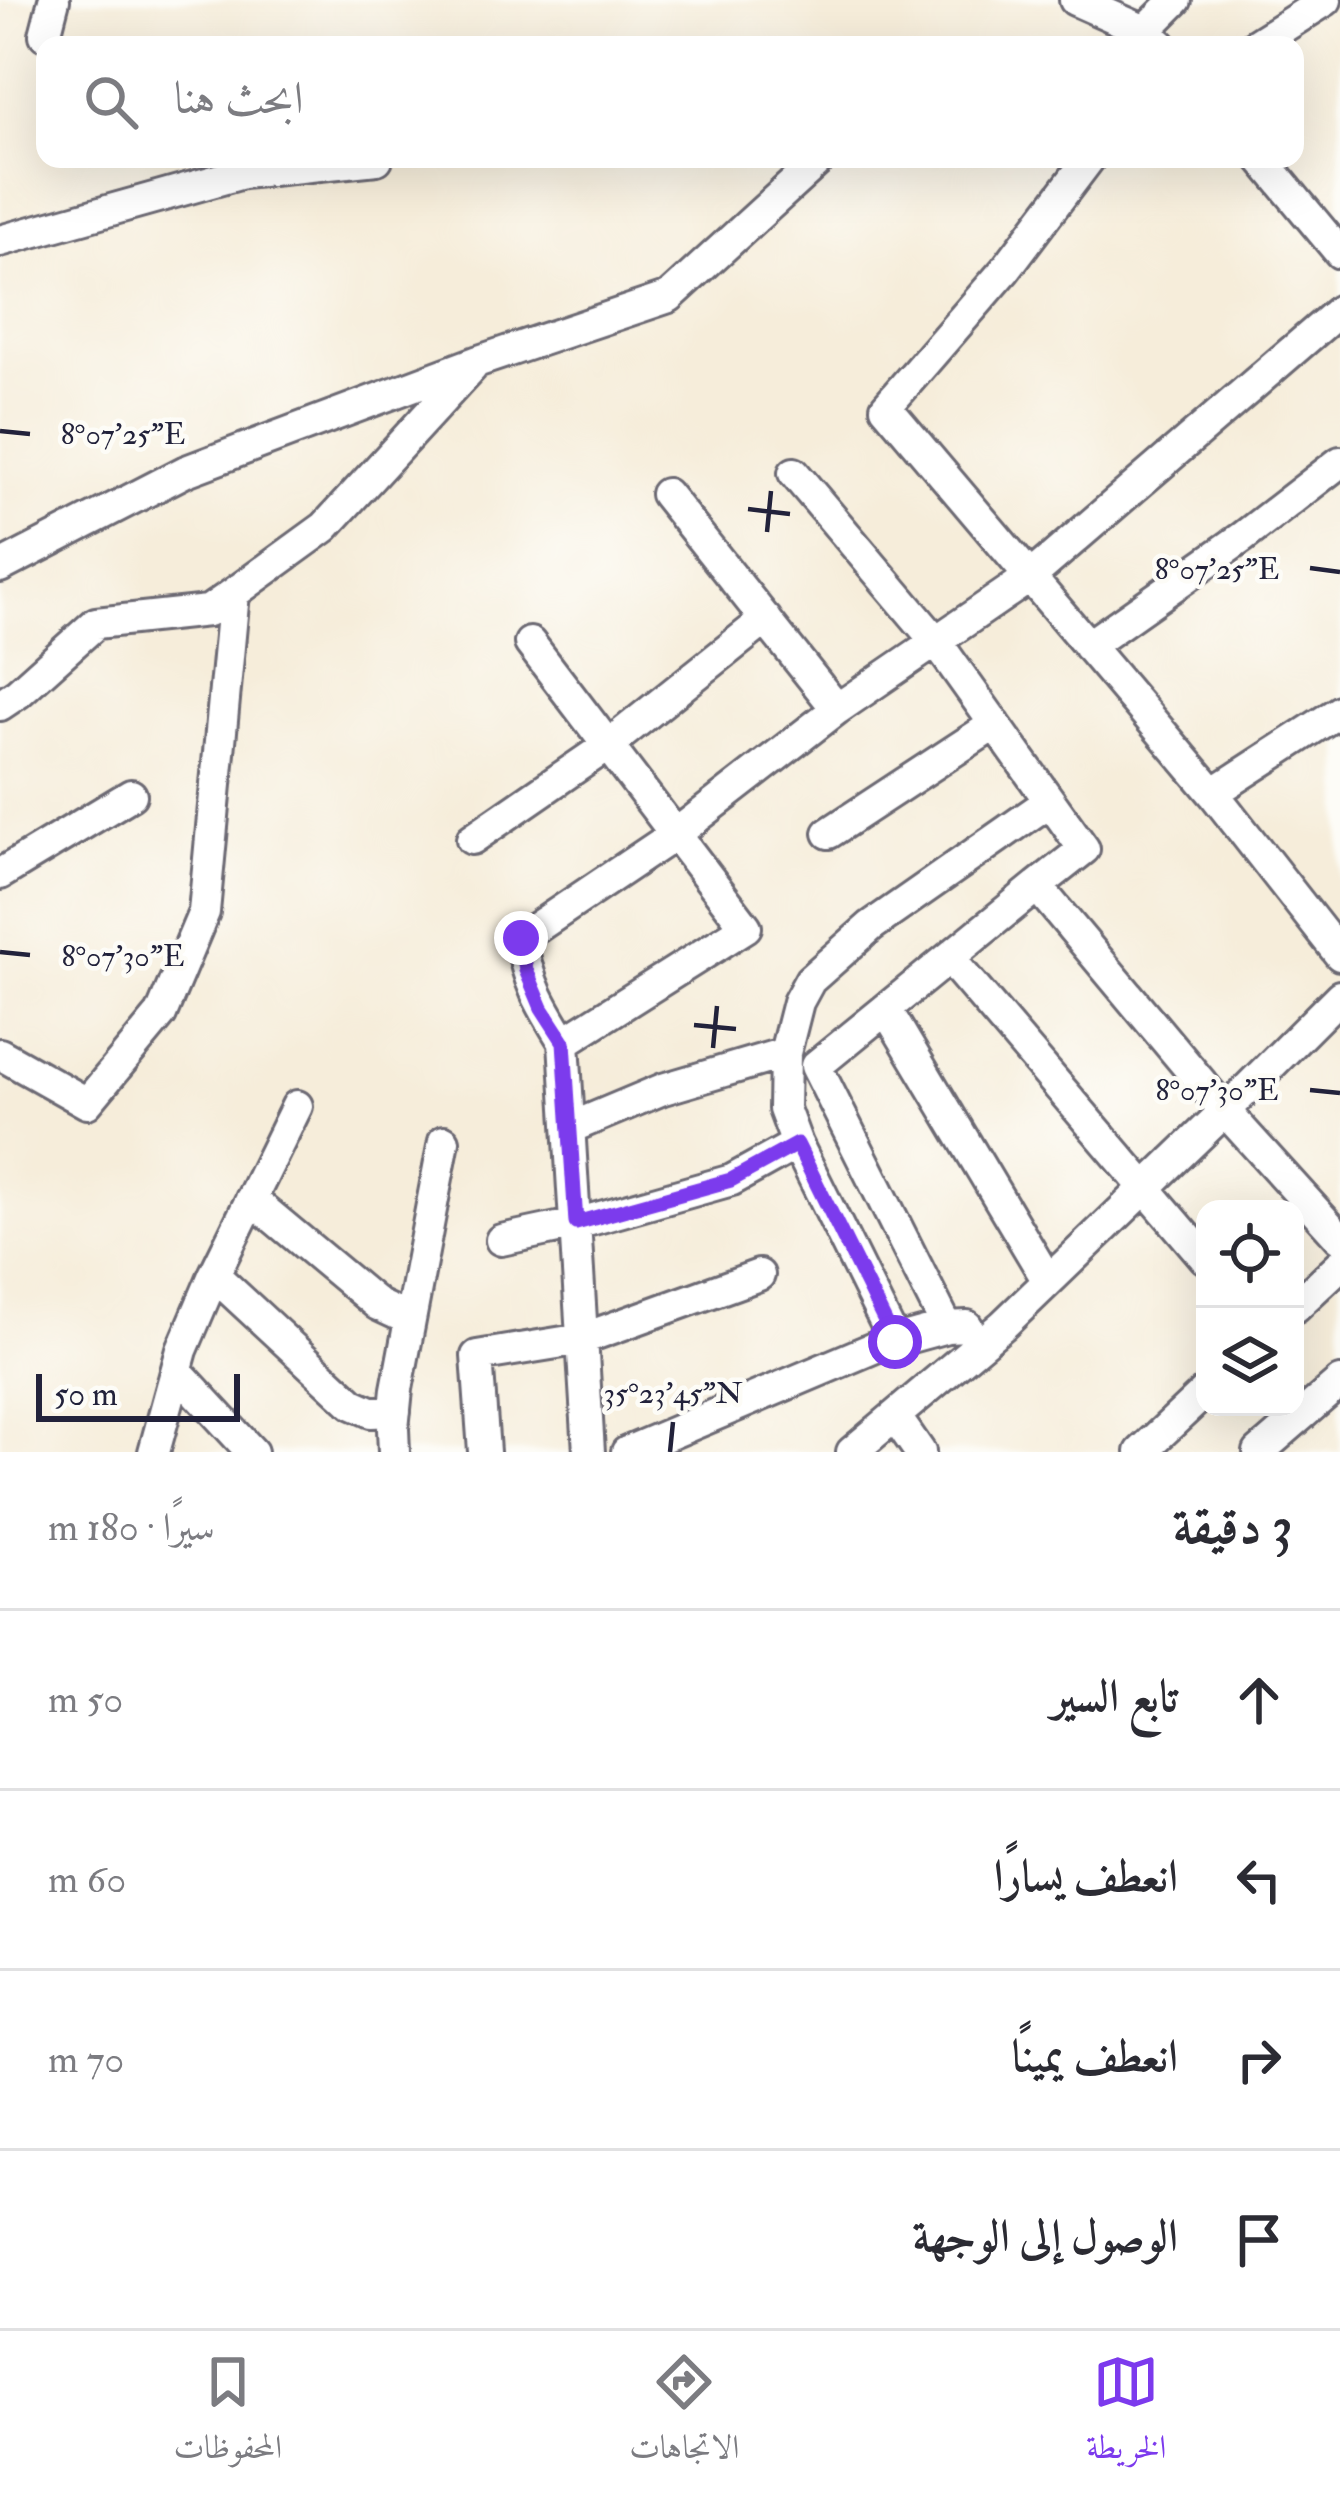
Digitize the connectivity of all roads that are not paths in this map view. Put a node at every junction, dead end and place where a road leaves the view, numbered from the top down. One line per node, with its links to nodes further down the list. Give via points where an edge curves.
1 (54, 0): 5 (street)
2 (1075, 0): 6 (street)
3 (1176, 0): 7 (street)
4 (1326, 0): 8 (street)
5 (45, 34)
6 (1142, 36)
7 (1152, 36)
8 (1269, 36)
9 (284, 168): 13 (street, via 243,172)
10 (805, 168): 16 (street, via 669,297)
11 (1082, 168): 21 (street, via 886,407)
12 (1269, 168): 14 (street)
13 (0, 242)
14 (1340, 253)
15 (1340, 310): 21 (street)
16 (476, 362): 20 (street, via 186,470); 22 (street, via 325,527)
17 (1340, 462): 26 (street)
18 (794, 473): 24 (street)
19 (666, 494): 23 (street)
20 (0, 567)
21 (1030, 577): 24 (street); 26 (street)
22 (234, 593): 27 (street, via 208,611 96,623); 46 (street, via 204,912 161,1014 87,1103)
23 (766, 620): 28 (street); 31 (street)
24 (934, 640): 28 (street); 30 (street)
25 (530, 643): 31 (street)
26 (1088, 646): 32 (street)
27 (0, 705)
28 (837, 710): 35 (street)
29 (1340, 711): 32 (street)
30 (995, 724): 34 (street); 36 (street)
31 (607, 746): 35 (street); 37 (street)
32 (1213, 793): 40 (street)
33 (131, 796): 38 (street)
34 (1050, 801): 39 (street, via 1084,849); 45 (street, via 872,926 810,980)
35 (677, 832): 44 (street, via 521,938 526,970); 44 (street, via 746,927)
36 (829, 833)
37 (472, 839)
38 (0, 874)
39 (1037, 886): 41 (street); 48 (street)
40 (1340, 955)
41 (949, 958): 43 (street); 52 (street)
42 (1340, 996): 48 (street)
43 (886, 1009): 61 (street); 65 (street, via 817,1066)
44 (564, 1042): 49 (street)
45 (785, 1053): 49 (street, via 663,1089); 51 (street, via 784,1109)
46 (0, 1054)
47 (297, 1106): 53 (street)
48 (1225, 1111): 52 (street); 55 (street)
49 (570, 1128): 54 (street)
50 (444, 1141): 63 (street)
51 (797, 1144): 54 (street, via 731,1180); 67 (street)
52 (1146, 1187): 57 (street); 61 (street)
53 (251, 1199): 59 (street); 63 (street, via 378,1305)
54 (576, 1223): 56 (street); 66 (street)
55 (1340, 1238)
56 (501, 1240)
57 (1196, 1247)
58 (1340, 1265): 62 (street)
59 (214, 1275): 68 (street); 71 (street, via 353,1404)
60 (759, 1275): 66 (street)
61 (1048, 1281): 64 (street)
62 (1304, 1299)
63 (410, 1320): 71 (street)
64 (1003, 1325): 65 (street); 72 (street)
65 (947, 1327): 67 (street)
66 (582, 1340): 76 (street, via 477,1356); 77 (street)
67 (895, 1342): 78 (street)
68 (177, 1371): 73 (street); 74 (street)
69 (1340, 1382): 82 (street)
70 (1196, 1400): 81 (street)
71 (394, 1411): 75 (street)
72 (895, 1416): 79 (street); 80 (street)
73 (154, 1452)
74 (252, 1452)
75 (394, 1452)
76 (484, 1452)
77 (589, 1452)
78 (627, 1452)
79 (852, 1452)
80 (920, 1452)
81 (1141, 1452)
82 (1259, 1452)

